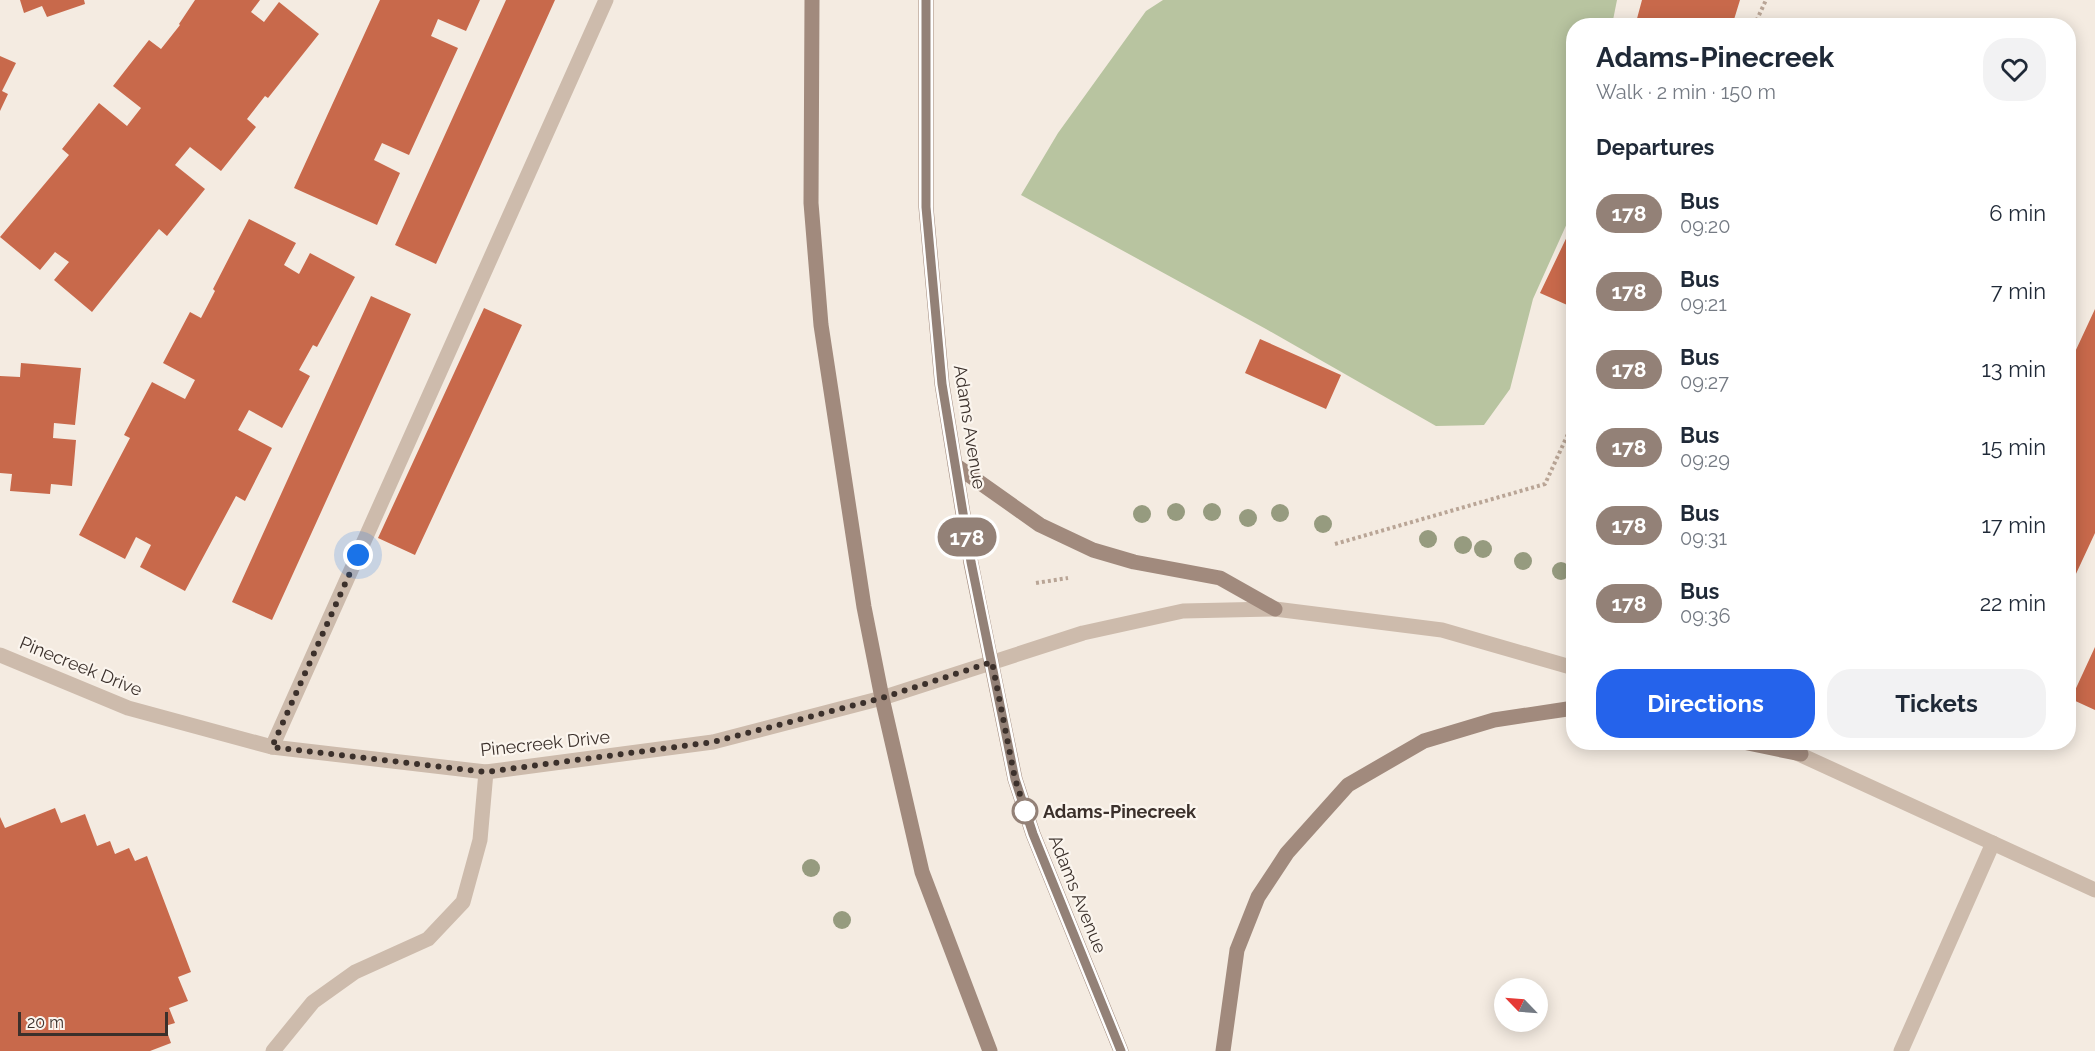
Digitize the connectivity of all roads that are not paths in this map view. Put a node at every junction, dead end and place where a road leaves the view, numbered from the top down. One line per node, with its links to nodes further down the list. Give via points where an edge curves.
1 (606, 0): 11 (street)
2 (812, 0): 9 (main road, via 811,203 820,325)
3 (926, 0): 4 (main road, Adams Avenue, via 926,207 942,384)
4 (956, 465): 5 (main road, via 1040,525 1093,550 1220,578); 7 (main road, Adams Avenue)
5 (1275, 609): 7 (street, Pinecreek Drive, via 1183,611 1083,633); 8 (street, Pinecreek Drive, via 1442,630)
6 (0, 655): 11 (street, Pinecreek Drive, via 128,708)
7 (992, 662): 9 (street, Pinecreek Drive); 20 (main road, Adams Avenue, via 1015,779 1033,834)
8 (1566, 666)
9 (882, 698): 15 (street, Pinecreek Drive, via 713,742); 19 (main road, via 922,872)
10 (1566, 709): 21 (main road, via 1494,720 1424,741 1348,785 1287,853 1258,897 1237,950)
11 (272, 747): 15 (street, Pinecreek Drive)
12 (1782, 750): 14 (main road)
13 (1791, 750): 14 (street)
14 (1801, 754): 16 (street)
15 (486, 772): 18 (street, via 480,840 463,902 428,939 355,972 313,1002)
16 (1993, 843): 17 (street); 22 (street)
17 (2095, 890)
18 (273, 1051)
19 (990, 1051)
20 (1121, 1051)
21 (1223, 1051)
22 (1900, 1051)

